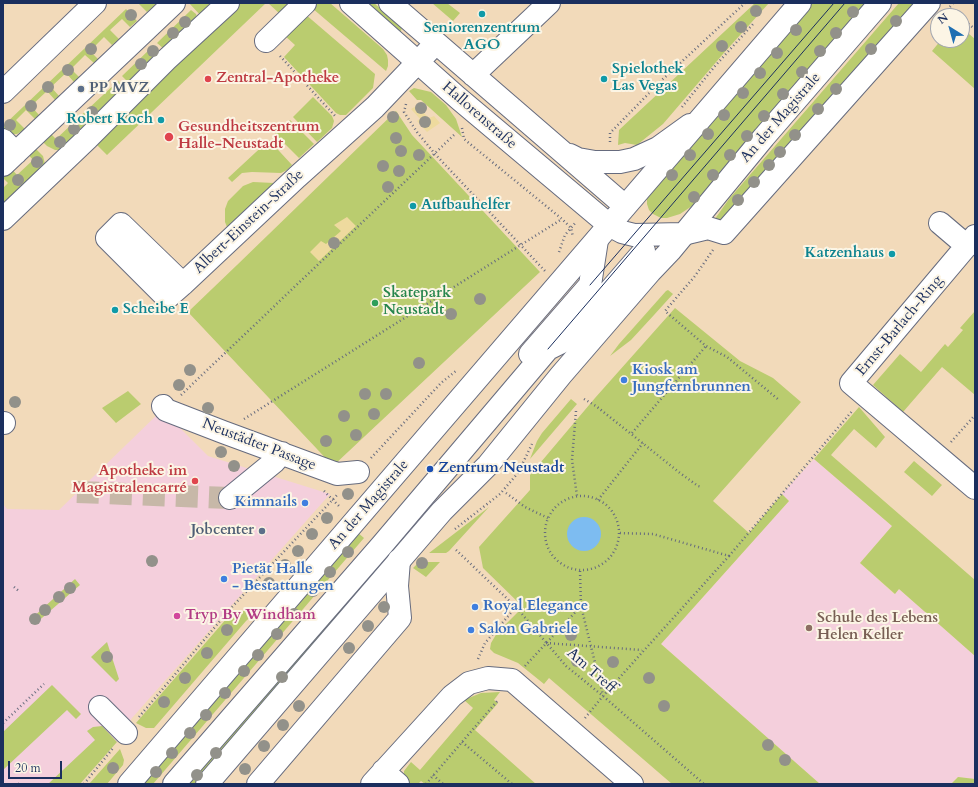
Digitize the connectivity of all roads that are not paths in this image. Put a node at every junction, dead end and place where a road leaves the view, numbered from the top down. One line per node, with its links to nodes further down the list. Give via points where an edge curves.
1 (95, 3): 15 (street)
2 (174, 3): 18 (street)
3 (228, 3): 20 (street)
4 (305, 3): 11 (street)
5 (351, 3): 13 (street, Hallorenstraße)
6 (549, 3): 14 (street)
7 (800, 3): 16 (street, An der Magistrale)
8 (880, 3): 23 (street, An der Magistrale)
9 (929, 3): 23 (street, via 724,234 708,228)
10 (404, 8): 12 (street, Hallorenstraße)
11 (266, 41)
12 (436, 43): 13 (street, Albert-Einstein-Straße); 14 (street, Hallorenstraße)
13 (418, 63): 22 (street, Hallorenstraße); 27 (street, Albert-Einstein-Straße)
14 (473, 75): 17 (street, Hallorenstraße)
15 (3, 92)
16 (704, 116): 17 (street, via 658,148 634,159 596,162 578,159); 19 (street, An der Magistrale)
17 (560, 150): 19 (street, Hallorenstraße)
18 (7, 152)
19 (625, 206): 22 (street, An der Magistrale); 25 (street, via 636,222)
20 (3, 219)
21 (940, 223): 24 (street)
22 (603, 233): 25 (street, via 622,232); 34 (street, via 590,285); 39 (street, An der Magistrale)
23 (683, 234): 25 (street); 26 (street, An der Magistrale)
24 (971, 241): 32 (street, Ernst-Barlach-Ring, via 852,384 938,457)
25 (642, 243): 26 (street); 41 (street, via 568,338 548,349)
26 (650, 272): 35 (street, An der Magistrale, via 488,465 442,511)
27 (183, 284)
28 (590, 285): 34 (street)
29 (164, 408): 30 (street, Neustädter Passage)
30 (282, 453): 31 (street, Neustädter Passage, via 337,474); 33 (street)
31 (358, 472)
32 (973, 481)
33 (230, 498)
34 (372, 536): 40 (street)
35 (399, 560): 42 (street, An der Magistrale); 43 (street, via 397,586 400,618)
36 (100, 707): 37 (street)
37 (126, 733)
38 (384, 780): 44 (street, via 452,696 469,683 488,678 512,680)
39 (129, 784)
40 (160, 784)
41 (174, 784)
42 (207, 784)
43 (258, 784)
44 (632, 784)

